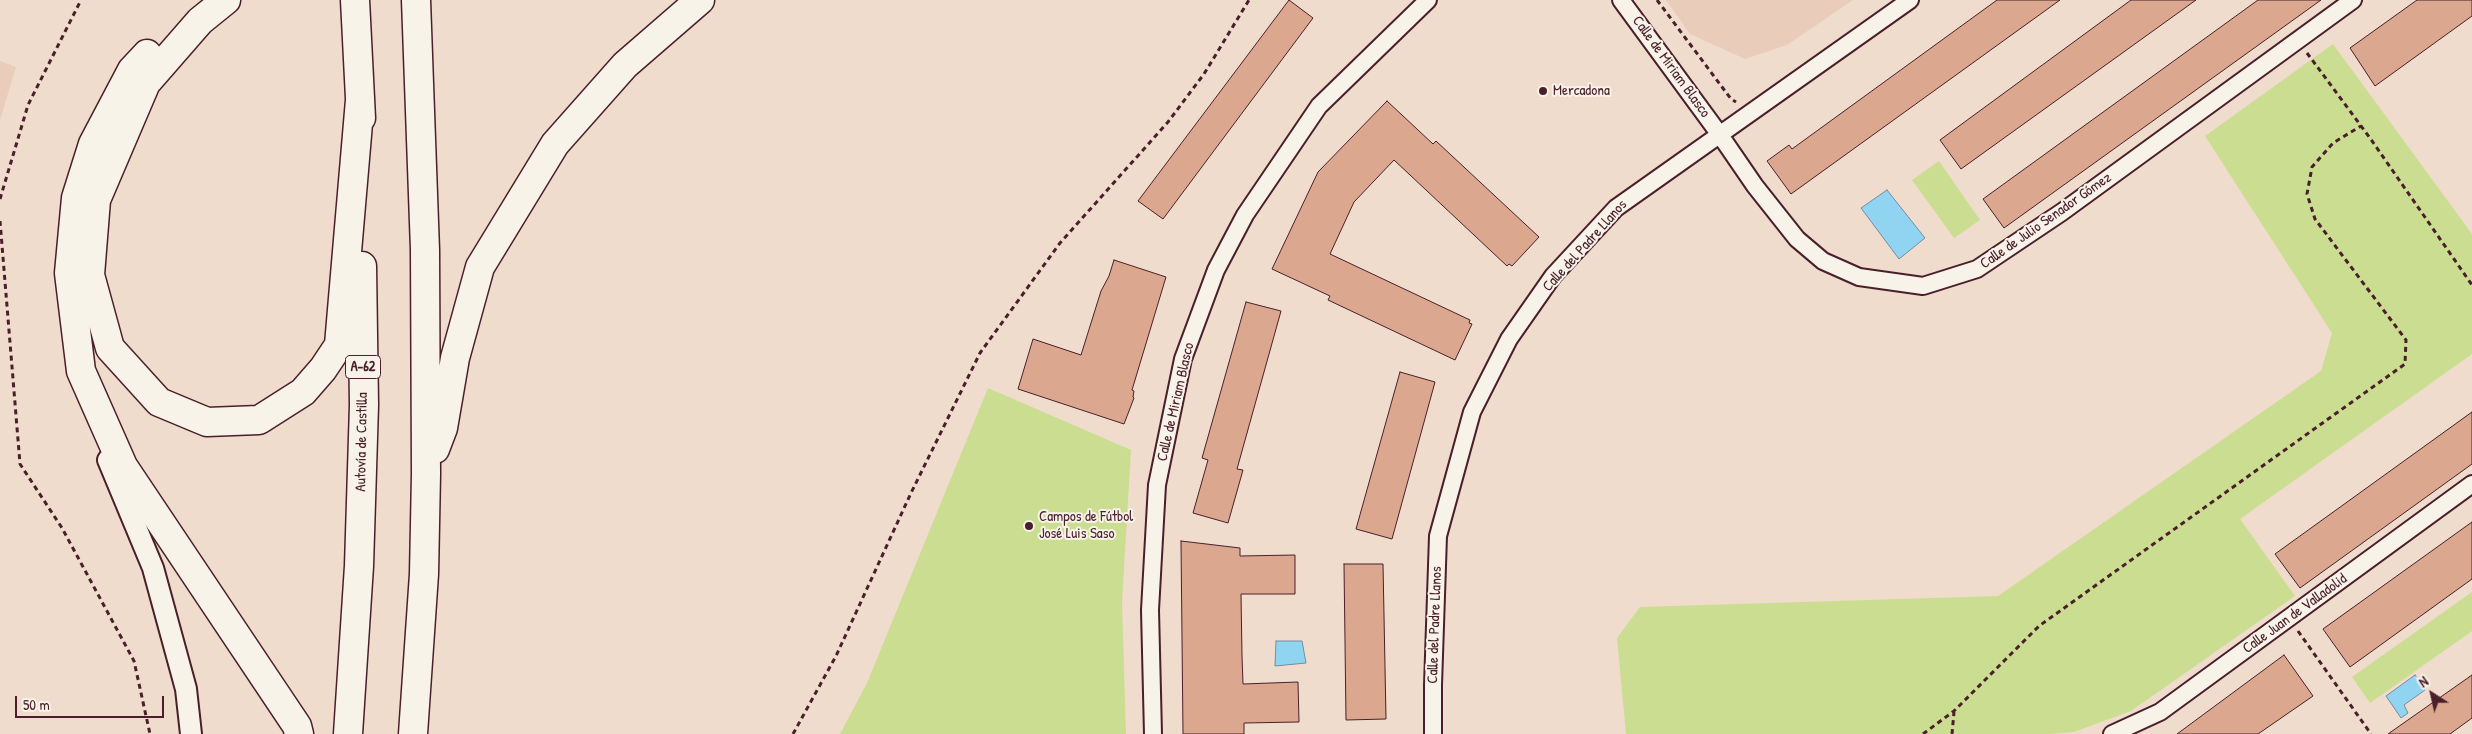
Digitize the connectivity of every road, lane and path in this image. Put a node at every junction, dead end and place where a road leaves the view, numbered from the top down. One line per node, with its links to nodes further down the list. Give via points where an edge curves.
1 (82, 0): 18 (path, via 28,105)
2 (198, 0): 21 (highway, via 132,70 93,144 76,198 69,272)
3 (226, 0): 14 (highway, via 200,21 146,83 96,200 90,274 110,348 159,402 207,422 259,420 303,392 339,345)
4 (354, 0): 14 (highway, Autovía de Castilla / A-62)
5 (416, 0): 22 (highway, via 425,250)
6 (700, 0): 22 (highway, via 625,65 555,144 480,267 455,358 443,428)
7 (1249, 0): 31 (path, via 1204,74 1168,122 1060,243 980,353 911,492 836,656)
8 (1428, 0): 32 (street, Calle de Miriam Blasco, via 1319,106 1245,215 1209,288 1183,359 1157,486 1150,610)
9 (1621, 0): 17 (street, Calle de Miriam Blasco)
10 (1657, 0): 15 (path, via 1731,99)
11 (1910, 0): 15 (street, Calle del Padre Llanos)
12 (2353, 0): 17 (street, Calle de Julio Senador Gómez, via 2062,212 1985,264 1924,286 1859,277 1823,261 1797,239 1755,186)
13 (2313, 61): 16 (path)
14 (360, 100): 29 (highway, Autovía de Castilla / A-62, via 364,405 359,566)
15 (1751, 113): 17 (street, Calle del Padre Llanos)
16 (2361, 126): 20 (path); 25 (path, via 2333,143 2312,166 2307,194 2315,219 2406,340 2405,364 2039,626)
17 (1720, 134): 33 (street, Calle del Padre Llanos, via 1616,208 1553,276 1509,339 1472,412 1438,536)
18 (0, 199)
19 (0, 221): 26 (path, via 20,464 62,528 134,661)
20 (2472, 285)
21 (81, 371): 27 (street, via 85,409 153,568 186,689); 28 (highway, via 123,466)
22 (426, 474): 30 (highway, via 424,574)
23 (2472, 484): 24 (street, Calle Juan de Valladolid)
24 (2289, 618): 36 (street, Calle Juan de Valladolid, via 2160,712); 37 (path)
25 (1954, 711): 34 (path); 35 (path)
26 (150, 734)
27 (191, 734)
28 (300, 734)
29 (348, 734)
30 (413, 734)
31 (793, 734)
32 (1153, 734)
33 (1433, 734)
34 (1923, 734)
35 (1952, 734)
36 (2112, 734)
37 (2371, 734)

